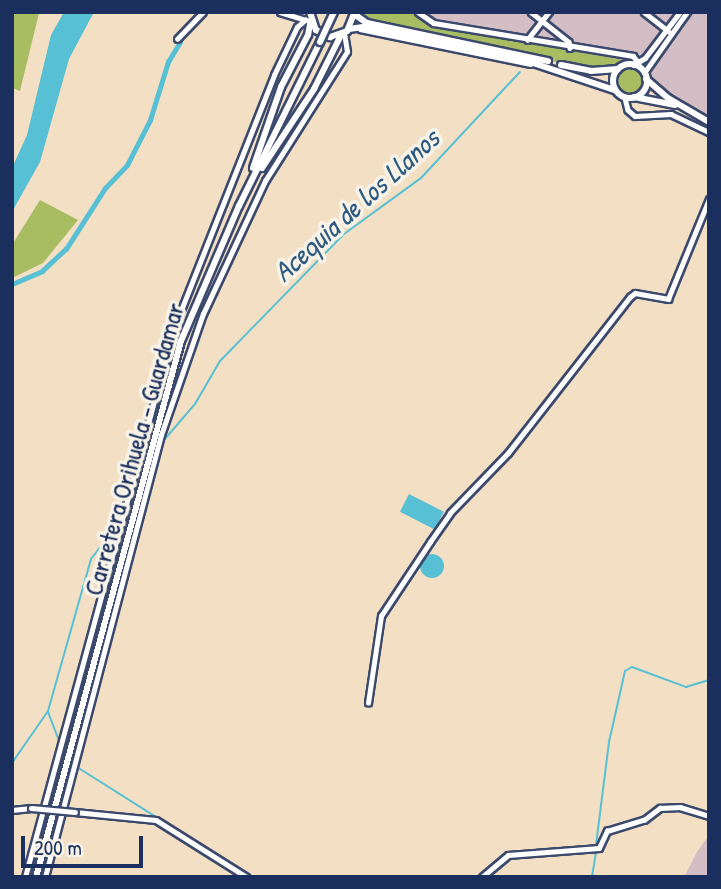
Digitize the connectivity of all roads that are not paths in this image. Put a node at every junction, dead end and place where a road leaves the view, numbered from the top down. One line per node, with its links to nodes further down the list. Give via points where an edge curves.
1 (203, 12): 15 (street)
2 (280, 12): 11 (street)
3 (334, 12): 28 (main road, Carretera Orihuela - Guardamar, bridge)
4 (531, 12): 12 (street)
5 (549, 12): 12 (street)
6 (644, 12): 14 (street)
7 (680, 12): 14 (street)
8 (687, 12): 14 (street)
9 (354, 13): 13 (main road); 19 (main road, via 367,23 573,68)
10 (419, 13): 16 (street, via 434,23)
11 (309, 16): 13 (main road, via 325,36); 28 (main road, via 308,35 281,87); 32 (street, via 297,27 272,82 174,328)
12 (542, 21): 16 (street); 17 (street, via 569,41)
13 (348, 31): 21 (main road, via 544,64); 28 (main road); 34 (street, via 347,52 265,181 203,314 161,435)
14 (669, 32): 18 (street); 20 (street)
15 (177, 39)
16 (527, 40): 17 (street)
17 (570, 48): 18 (street, via 634,56)
18 (636, 64): 19 (main road); 20 (main road)
19 (618, 69): 21 (main road)
20 (645, 76): 22 (main road, via 643,91); 24 (main road)
21 (615, 90): 23 (main road)
22 (634, 97): 23 (main road); 24 (main road)
23 (625, 98): 26 (street, via 635,116 671,114)
24 (683, 108): 25 (main road)
25 (709, 122)
26 (709, 132)
27 (709, 199): 29 (street, via 668,299 635,293 630,297 508,453 450,513 430,542 381,616)
28 (239, 206): 33 (main road, Carretera Orihuela - Guardamar, via 181,341)
29 (368, 703)
30 (12, 810): 35 (street, bridge, via 156,820)
31 (709, 816): 36 (street, via 680,807 660,808 644,820 607,831 599,848 508,855)
32 (25, 877)
33 (36, 877)
34 (45, 877)
35 (247, 877)
36 (482, 877)

